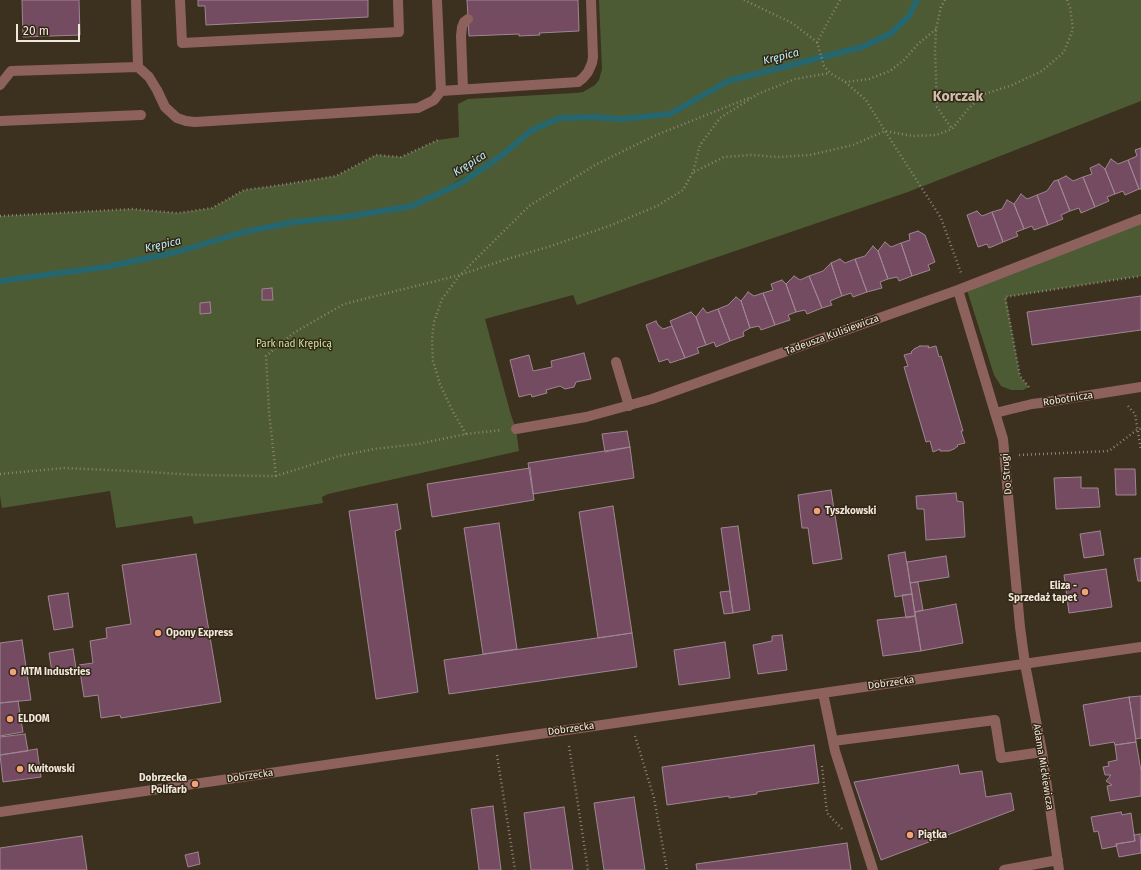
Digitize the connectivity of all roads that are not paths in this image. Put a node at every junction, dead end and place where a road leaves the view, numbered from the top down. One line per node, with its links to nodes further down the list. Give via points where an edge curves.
1 (136, 0): 7 (street)
2 (180, 0): 3 (street, via 182,43 399,32)
3 (398, 0)
4 (437, 0): 10 (street)
5 (591, 0): 9 (street, via 593,57 583,78 578,82)
6 (468, 19): 9 (street, via 464,22 461,36)
7 (138, 66): 8 (street, via 11,71); 10 (street, via 149,77 166,107 177,118 195,122 418,108 434,100)
8 (0, 85)
9 (463, 89): 10 (street)
10 (440, 91)
11 (141, 115): 12 (street)
12 (0, 121)
13 (1141, 219): 14 (street, Tadeusza Kulisiewicza)
14 (958, 290): 17 (street, Tadeusza Kulisiewicza); 18 (street, Do Strugi)
15 (616, 362): 17 (street)
16 (1141, 387): 18 (street, Robotnicza, via 1032,404)
17 (629, 406): 19 (street, Tadeusza Kulisiewicza, via 586,417)
18 (995, 413): 21 (street, Do Strugi, via 1005,456)
19 (516, 429)
20 (1141, 647): 21 (street, Dobrzecka)
21 (1025, 664): 22 (street, Dobrzecka); 24 (street, Adama Mickiewicza)
22 (823, 693): 23 (street); 25 (street, Dobrzecka)
23 (833, 741): 24 (street, via 995,720 1001,758); 27 (street)
24 (1042, 752): 26 (street, Adama Mickiewicza)
25 (0, 812)
26 (1058, 865): 28 (street)
27 (873, 870)
28 (1004, 870)

